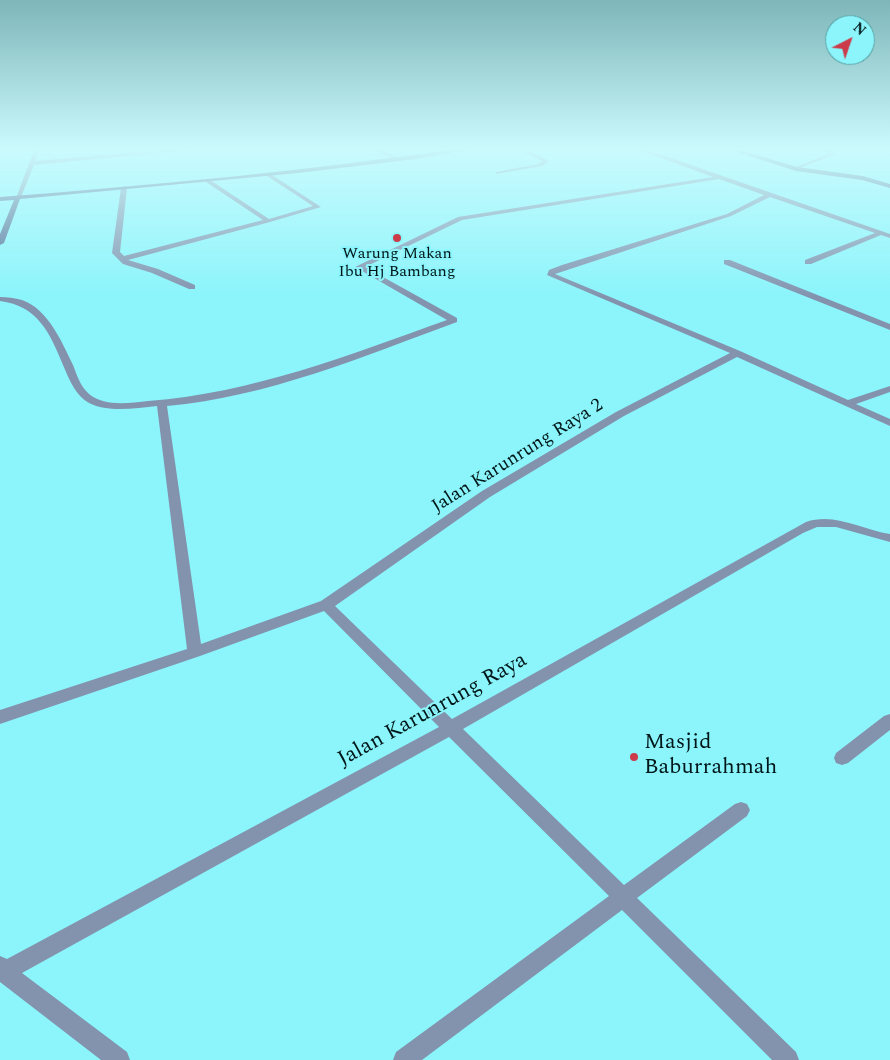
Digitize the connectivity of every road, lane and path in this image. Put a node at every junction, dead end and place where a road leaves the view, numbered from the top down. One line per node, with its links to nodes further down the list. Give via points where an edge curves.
1 (14, 197): 9 (street)
2 (18, 197): 13 (street)
3 (123, 197): 14 (street, via 116,248)
4 (234, 197): 10 (street)
5 (303, 197): 10 (street, via 318,207)
6 (592, 197): 23 (street, via 460,218 359,267 454,320 254,388)
7 (763, 197): 20 (street, via 729,215 551,274)
8 (780, 197): 11 (street)
9 (0, 199)
10 (268, 221): 14 (street)
11 (881, 233): 12 (street); 16 (street)
12 (890, 236)
13 (0, 242)
14 (122, 259): 17 (street)
15 (727, 262): 19 (street)
16 (808, 262)
17 (192, 287)
18 (0, 299): 23 (street, via 20,302 41,316 80,391 88,399 103,404)
19 (890, 327)
20 (737, 353): 22 (street); 26 (street, Jalan Karunrung Raya 2, via 620,414 486,494)
21 (890, 389): 22 (street)
22 (849, 403): 24 (street)
23 (162, 404): 27 (street)
24 (890, 423)
25 (890, 538): 30 (street, Jalan Karunrung Raya, via 836,524 818,523 799,530)
26 (326, 606): 27 (street, Jalan Karunrung Raya 2); 30 (street)
27 (195, 652): 28 (street, Jalan Karunrung Raya 2)
28 (0, 716)
29 (890, 721): 31 (street)
30 (450, 729): 33 (street); 34 (street, Jalan Karunrung Raya)
31 (842, 758)
32 (740, 810): 33 (street)
33 (622, 897): 36 (street); 37 (street)
34 (2, 969): 35 (street)
35 (119, 1060)
36 (404, 1060)
37 (788, 1060)

